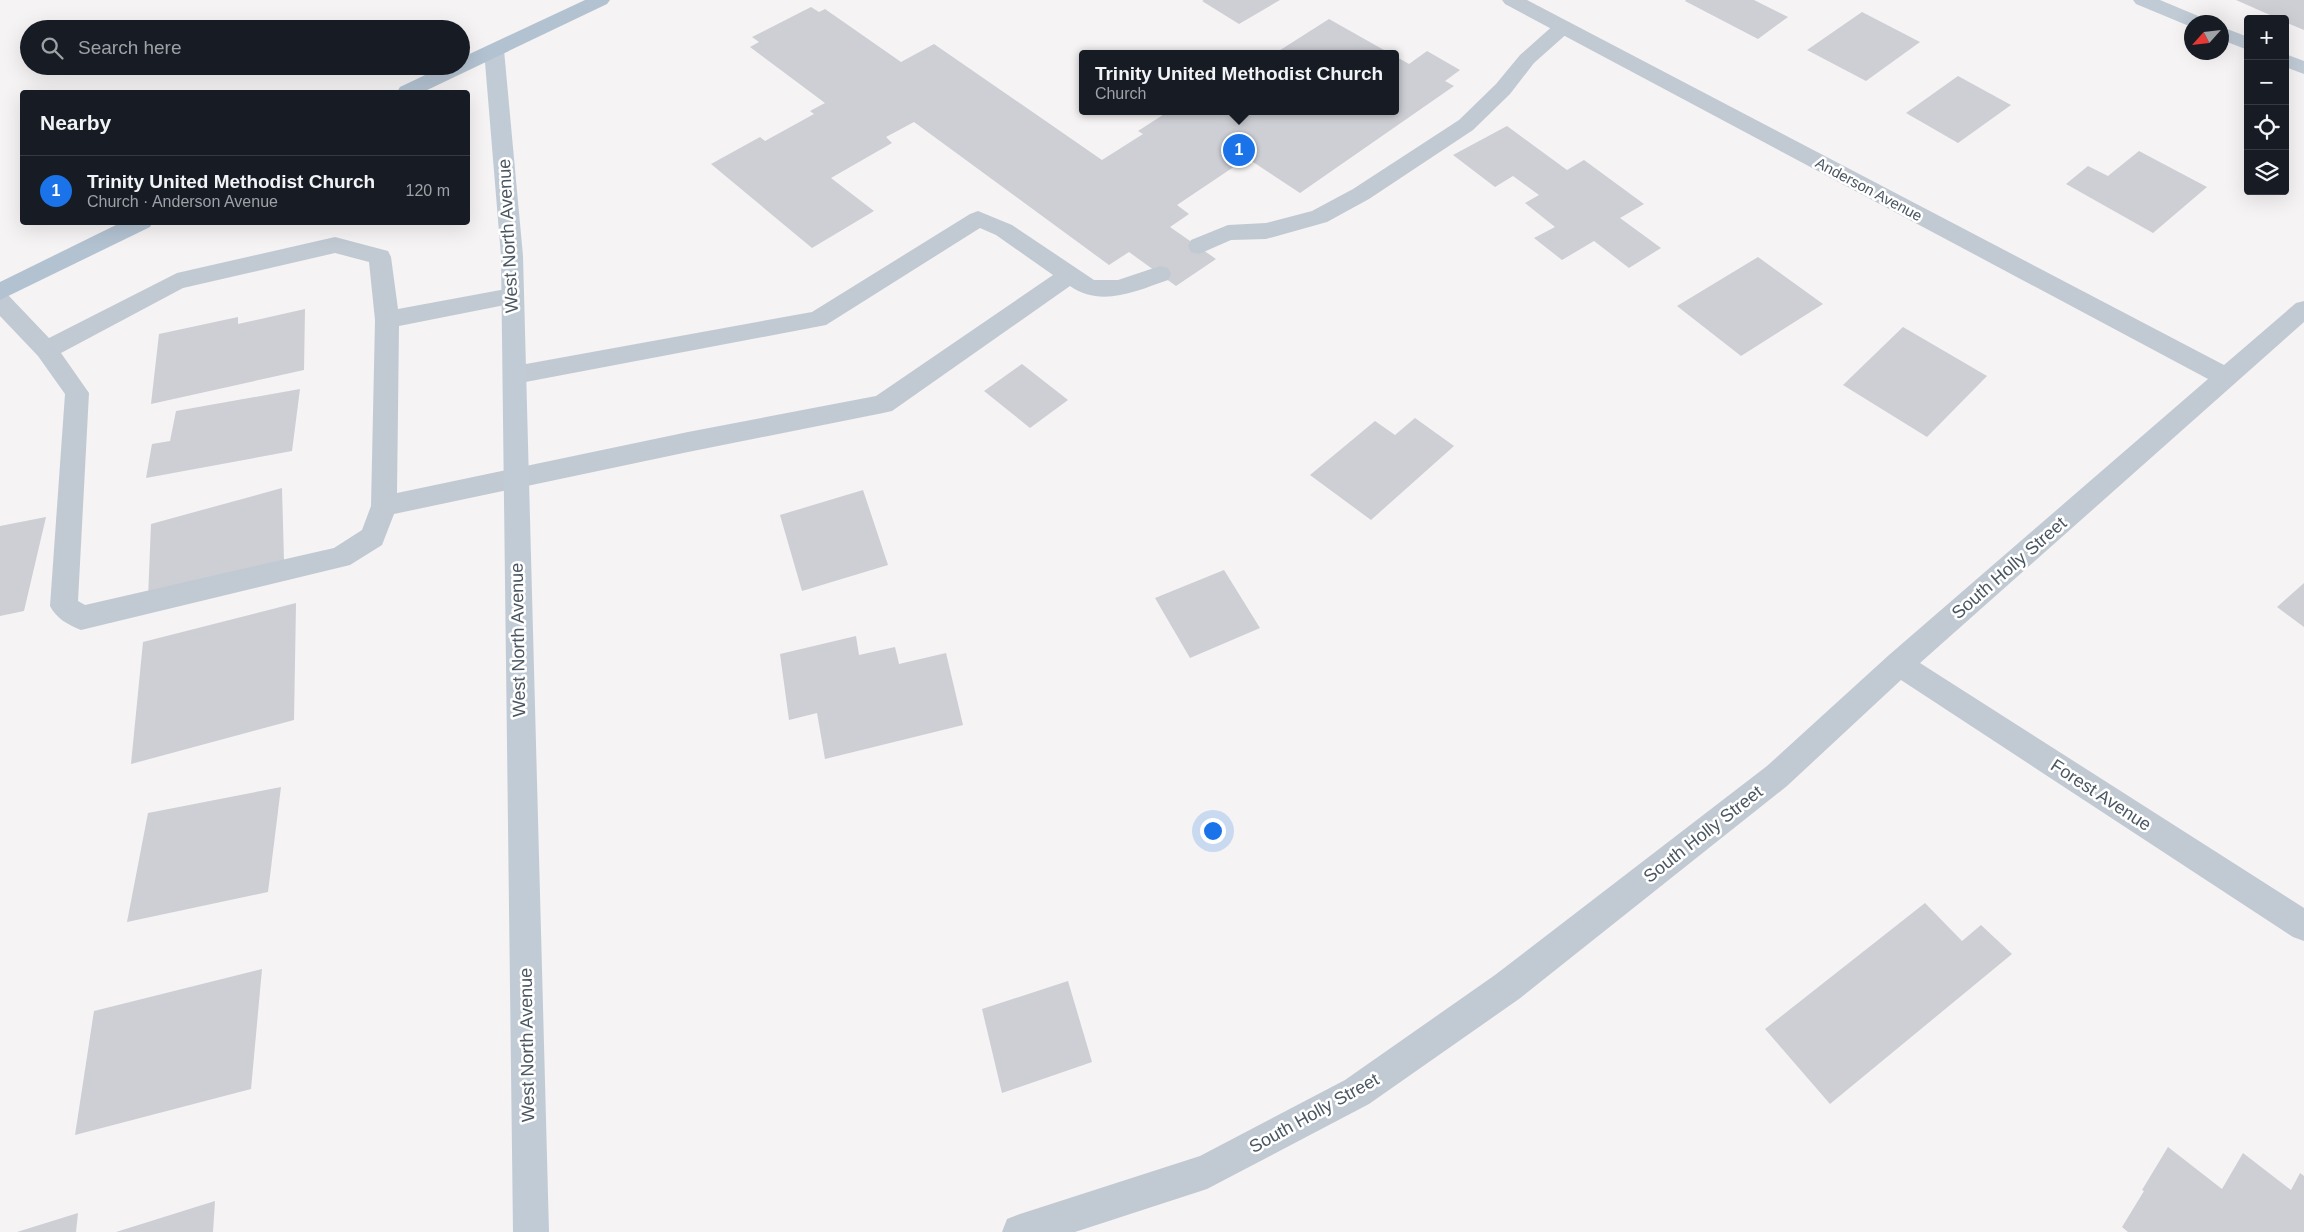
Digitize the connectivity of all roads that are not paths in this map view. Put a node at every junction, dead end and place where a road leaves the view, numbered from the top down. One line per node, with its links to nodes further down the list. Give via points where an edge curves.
1 (600, 0): 8 (main road)
2 (1512, 0): 5 (street, Anderson Avenue)
3 (2143, 0): 4 (main road)
4 (2184, 17)
5 (1563, 27): 15 (street, via 1466,125 1361,194 1318,217 1266,231 1228,233); 25 (street, Anderson Avenue)
6 (2229, 36): 7 (main road)
7 (2244, 42)
8 (494, 50): 9 (main road); 19 (main road, West North Avenue, via 512,256)
9 (470, 62)
10 (2289, 62): 11 (main road)
11 (2304, 68)
12 (442, 75): 13 (main road)
13 (411, 90)
14 (136, 225): 18 (main road)
15 (1199, 246)
16 (1160, 274): 17 (street, via 1119,288 1089,288)
17 (1069, 275): 24 (street, via 1004,230 978,219 818,319); 26 (street, via 883,404)
18 (0, 292)
19 (512, 296): 22 (street); 24 (main road, West North Avenue)
20 (0, 301): 23 (street)
21 (2304, 309): 25 (street, South Holly Street)
22 (387, 320): 23 (street, via 380,257 335,245 177,281); 27 (street)
23 (46, 350): 27 (street, via 77,393 64,606 81,618 340,557 373,537)
24 (514, 375): 26 (main road, West North Avenue)
25 (2227, 378): 28 (street, South Holly Street)
26 (516, 478): 27 (street); 30 (main road, West North Avenue)
27 (384, 506)
28 (1899, 664): 29 (street, Forest Avenue); 31 (street, South Holly Street, via 1777,776 1507,987 1357,1092 1207,1171)
29 (2304, 926)
30 (530, 1232)
31 (1020, 1232)

